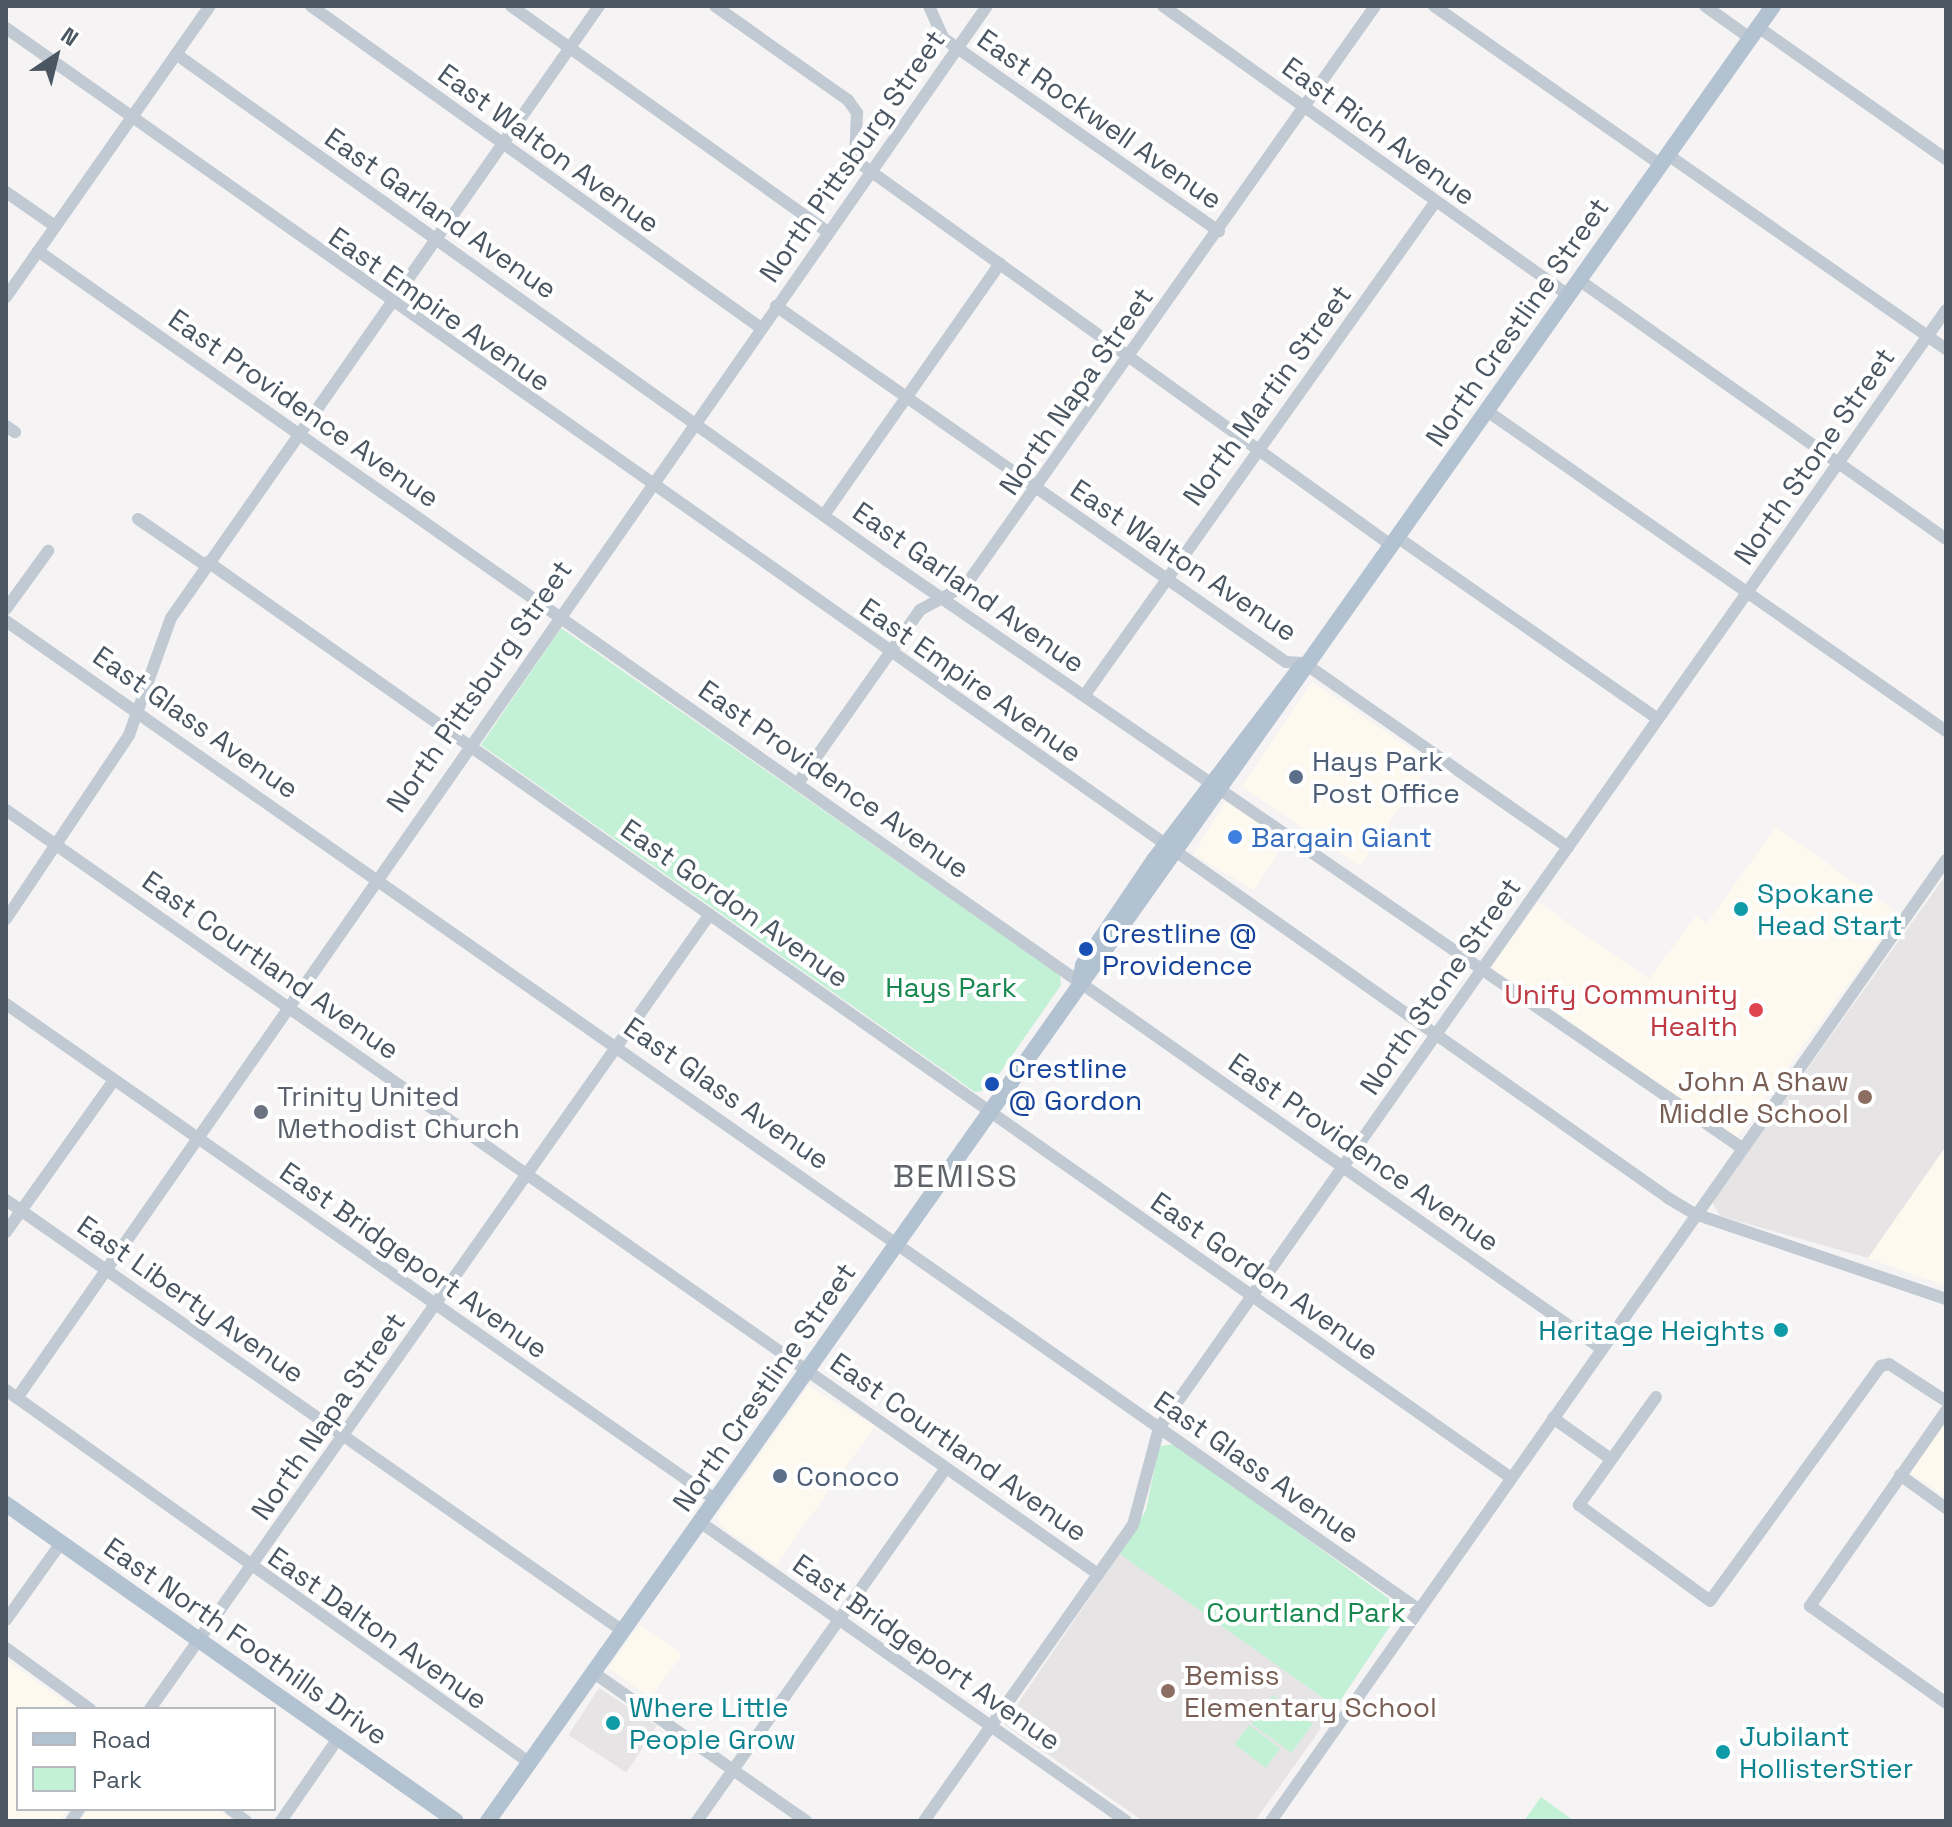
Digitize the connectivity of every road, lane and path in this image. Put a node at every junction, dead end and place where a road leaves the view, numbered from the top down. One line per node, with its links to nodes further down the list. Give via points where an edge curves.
1 (209, 6): 17 (street)
2 (311, 6): 20 (street, East Walton Avenue)
3 (511, 6): 16 (street)
4 (599, 6): 16 (street)
5 (715, 6): 23 (street, via 848,100 857,113 850,147)
6 (929, 6): 15 (street, East Rockwell Avenue, via 943,38)
7 (987, 6): 15 (street, North Pittsburg Street)
8 (1163, 6): 18 (street, East Rich Avenue)
9 (1375, 6): 18 (street, North Napa Street)
10 (1434, 6): 22 (street)
11 (1705, 6): 14 (street)
12 (1773, 6): 14 (main road, North Crestline Street)
13 (6, 28): 19 (street, East Empire Avenue)
14 (1754, 33): 21 (street); 22 (main road, North Crestline Street)
15 (958, 48): 23 (street, North Pittsburg Street); 27 (street, East Rockwell Avenue)
16 (570, 49): 20 (street); 28 (street)
17 (176, 54): 19 (street); 29 (street, East Garland Avenue)
18 (1303, 106): 25 (street, East Rich Avenue); 27 (street, North Napa Street)
19 (129, 120): 26 (street); 35 (street, East Empire Avenue)
20 (503, 146): 29 (street); 38 (street, East Walton Avenue)
21 (1946, 159)
22 (1664, 160): 32 (main road, North Crestline Street); 39 (street)
23 (870, 172): 28 (street, North Pittsburg Street); 31 (street)
24 (6, 192): 26 (street)
25 (1436, 201): 33 (street, East Rich Avenue); 46 (street, North Martin Street)
26 (55, 226): 30 (street)
27 (1219, 231): 41 (street, North Napa Street)
28 (828, 232): 36 (street, North Pittsburg Street)
29 (437, 239): 35 (street); 44 (street, East Garland Avenue)
30 (38, 251): 34 (street); 45 (street, East Providence Avenue)
31 (1000, 264): 41 (street); 42 (street)
32 (1579, 280): 33 (main road, North Crestline Street); 47 (street)
33 (1568, 295): 43 (main road, North Crestline Street)
34 (6, 297)
35 (391, 304): 45 (street); 48 (street, East Empire Avenue)
36 (776, 306): 38 (street, North Pittsburg Street); 42 (street, East Walton Avenue)
37 (1946, 310): 39 (street, North Stone Street)
38 (761, 328): 44 (street, North Pittsburg Street)
39 (1927, 336): 40 (street); 47 (street, North Stone Street)
40 (1946, 349)
41 (1129, 357): 46 (street); 49 (street, North Napa Street)
42 (907, 398): 49 (street, East Walton Avenue); 50 (street)
43 (1487, 411): 53 (main road, North Crestline Street); 57 (street)
44 (693, 423): 48 (street, North Pittsburg Street); 50 (street, East Garland Avenue)
45 (300, 434): 55 (street); 60 (street, East Providence Avenue)
46 (1257, 450): 53 (street); 56 (street, North Martin Street)
47 (1838, 462): 52 (street); 57 (street, North Stone Street)
48 (650, 485): 60 (street, North Pittsburg Street); 62 (street, East Empire Avenue)
49 (1036, 489): 56 (street, East Walton Avenue); 58 (street, North Napa Street, via 966,585)
50 (824, 515): 58 (street, East Garland Avenue)
51 (138, 519): 55 (street, East Gordon Avenue)
52 (1946, 539)
53 (1394, 541): 63 (main road, North Crestline Street); 66 (street)
54 (48, 551): 59 (street)
55 (206, 564): 65 (street, via 162,632); 68 (street, East Gordon Avenue)
56 (1166, 578): 63 (street, East Walton Avenue, via 1286,662); 64 (street, North Martin Street)
57 (1749, 591): 66 (street, North Stone Street); 67 (street)
58 (943, 599): 62 (street, North Napa Street, via 920,610); 64 (street, East Garland Avenue)
59 (6, 609)
60 (558, 614): 68 (street, North Pittsburg Street); 69 (street, East Providence Avenue)
61 (6, 621): 65 (street, East Glass Avenue)
62 (890, 653): 69 (street, North Napa Street); 74 (street, East Empire Avenue)
63 (1303, 665): 70 (main road, North Crestline Street); 73 (street, East Walton Avenue)
64 (1084, 696): 70 (street, East Garland Avenue)
65 (139, 712): 72 (street); 76 (street, East Glass Avenue)
66 (1658, 719): 73 (street, North Stone Street)
67 (1946, 731)
68 (465, 745): 76 (street, North Pittsburg Street); 77 (street, East Gordon Avenue)
69 (798, 783): 80 (street, East Providence Avenue)
70 (1216, 786): 74 (main road, North Crestline Street); 79 (street, East Garland Avenue)
71 (6, 810): 72 (street, East Courtland Avenue)
72 (59, 846): 78 (street); 82 (street, East Courtland Avenue)
73 (1568, 847): 79 (street, North Stone Street)
74 (1172, 850): 80 (main road, North Crestline Street); 83 (street, East Empire Avenue)
75 (1946, 860): 88 (street)
76 (375, 876): 82 (street, North Pittsburg Street); 84 (street, East Glass Avenue)
77 (710, 914): 84 (street, North Napa Street); 86 (street, East Gordon Avenue)
78 (6, 919)
79 (1482, 969): 83 (street, North Stone Street); 88 (street, East Garland Avenue)
80 (1080, 981): 86 (main road, North Crestline Street); 89 (street, East Providence Avenue)
81 (6, 1004): 85 (street, East Bridgeport Avenue)
82 (287, 1005): 87 (street, North Pittsburg Street); 90 (street, East Courtland Avenue)
83 (1434, 1034): 89 (street, North Stone Street); 93 (street, East Empire Avenue)
84 (616, 1044): 90 (street, North Napa Street); 95 (street, East Glass Avenue)
85 (114, 1080): 87 (street, East Bridgeport Avenue); 92 (street)
86 (988, 1110): 95 (main road, North Crestline Street); 97 (street, East Gordon Avenue)
87 (198, 1138): 96 (street, North Pittsburg Street); 99 (street, East Bridgeport Avenue)
88 (1742, 1148): 93 (street)
89 (1343, 1167): 97 (street, North Stone Street); 100 (street, East Providence Avenue)
90 (526, 1173): 99 (street, North Napa Street); 101 (street, East Courtland Avenue)
91 (6, 1200): 92 (street, East Liberty Avenue)
92 (20, 1210): 94 (street); 96 (street, East Liberty Avenue)
93 (1695, 1214): 98 (street, East Empire Avenue); 100 (street)
94 (6, 1232)
95 (897, 1241): 101 (main road, North Crestline Street); 107 (street, East Glass Avenue)
96 (108, 1270): 102 (street, North Pittsburg Street); 108 (street, East Liberty Avenue)
97 (1252, 1296): 107 (street, North Stone Street); 112 (street, East Gordon Avenue)
98 (1946, 1299)
99 (434, 1304): 108 (street, North Napa Street); 113 (street, East Bridgeport Avenue)
100 (1602, 1349): 106 (street)
101 (807, 1370): 110 (street, East Courtland Avenue); 113 (main road, North Crestline Street)
102 (11, 1394): 118 (street, East Dalton Avenue)
103 (1656, 1397): 109 (street)
104 (1946, 1401): 109 (street, via 1889,1364 1881,1366 1710,1601 1582,1511 1582,1497)
105 (1946, 1411): 111 (street)
106 (1553, 1418): 109 (street); 112 (street)
107 (1159, 1428): 119 (street, North Stone Street, via 1141,1512); 120 (street, East Glass Avenue)
108 (343, 1434): 118 (street, North Napa Street); 123 (street, East Liberty Avenue)
109 (1611, 1459)
110 (946, 1468): 119 (street, East Courtland Avenue); 122 (street)
111 (1900, 1475): 115 (street); 127 (street, via 1810,1606)
112 (1510, 1477): 120 (street)
113 (716, 1500): 116 (main road, North Crestline Street)
114 (6, 1504): 117 (main road, East North Foothills Drive)
115 (1946, 1508)
116 (700, 1522): 122 (street, East Bridgeport Avenue); 123 (main road, North Crestline Street)
117 (61, 1543): 121 (street); 124 (main road, East North Foothills Drive)
118 (252, 1568): 124 (street, North Napa Street); 132 (street, East Dalton Avenue)
119 (1098, 1574): 130 (street, North Stone Street)
120 (1418, 1609): 141 (street)
121 (6, 1620)
122 (839, 1620): 130 (street, East Bridgeport Avenue); 133 (street)
123 (623, 1631): 126 (main road, North Crestline Street)
124 (199, 1641): 129 (street, North Napa Street); 131 (main road, East North Foothills Drive)
125 (6, 1648): 128 (street)
126 (594, 1673): 132 (main road, North Crestline Street); 133 (street)
127 (1946, 1703)
128 (87, 1707)
129 (151, 1707)
130 (991, 1726): 139 (street, North Stone Street); 140 (street, East Bridgeport Avenue)
131 (339, 1737): 134 (street); 135 (main road, East North Foothills Drive)
132 (530, 1763): 136 (main road, North Crestline Street)
133 (733, 1772): 137 (street); 138 (street)
134 (281, 1821)
135 (456, 1821)
136 (488, 1821)
137 (697, 1821)
138 (806, 1821)
139 (924, 1821)
140 (1126, 1821)
141 (1271, 1821)

